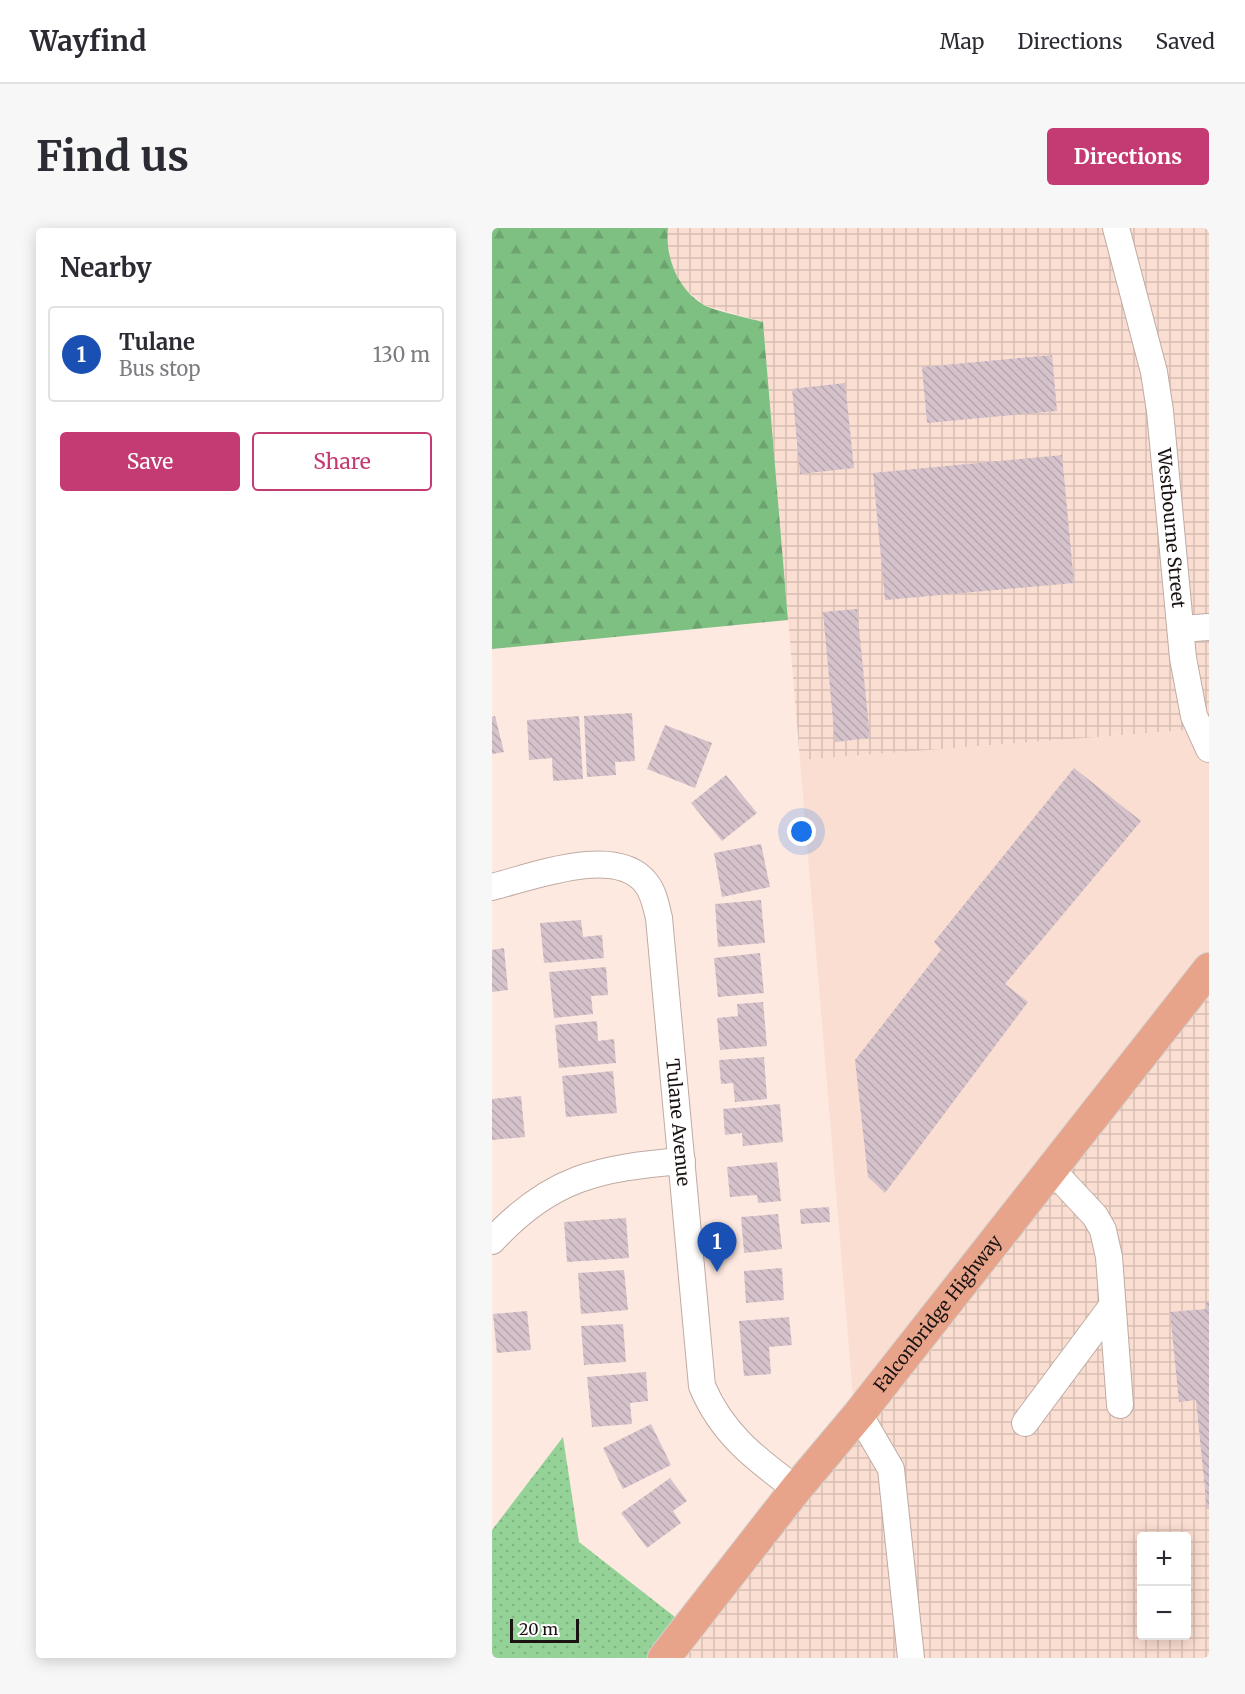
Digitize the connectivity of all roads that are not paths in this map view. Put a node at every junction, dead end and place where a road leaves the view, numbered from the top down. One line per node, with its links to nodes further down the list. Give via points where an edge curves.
1 (1116, 228): 3 (street, Westbourne Street, via 1154,372)
2 (1209, 627): 3 (street)
3 (1180, 629): 4 (street, Westbourne Street, via 1194,716)
4 (1209, 749)
5 (492, 887): 7 (street, Tulane Avenue, via 597,863 621,866 645,882 659,918)
6 (1209, 969): 8 (main road, Falconbridge Highway)
7 (682, 1161): 9 (street, via 612,1169 562,1185 524,1210); 14 (street, Tulane Avenue, via 702,1386 736,1441)
8 (1052, 1169): 10 (street, via 1103,1230); 12 (main road, Falconbridge Highway)
9 (492, 1241)
10 (1112, 1306): 11 (street); 13 (street)
11 (1120, 1405)
12 (859, 1414): 14 (main road, Falconbridge Highway); 16 (street, via 891,1469)
13 (1025, 1423)
14 (796, 1489): 15 (main road, Falconbridge Highway)
15 (663, 1658)
16 (911, 1658)

